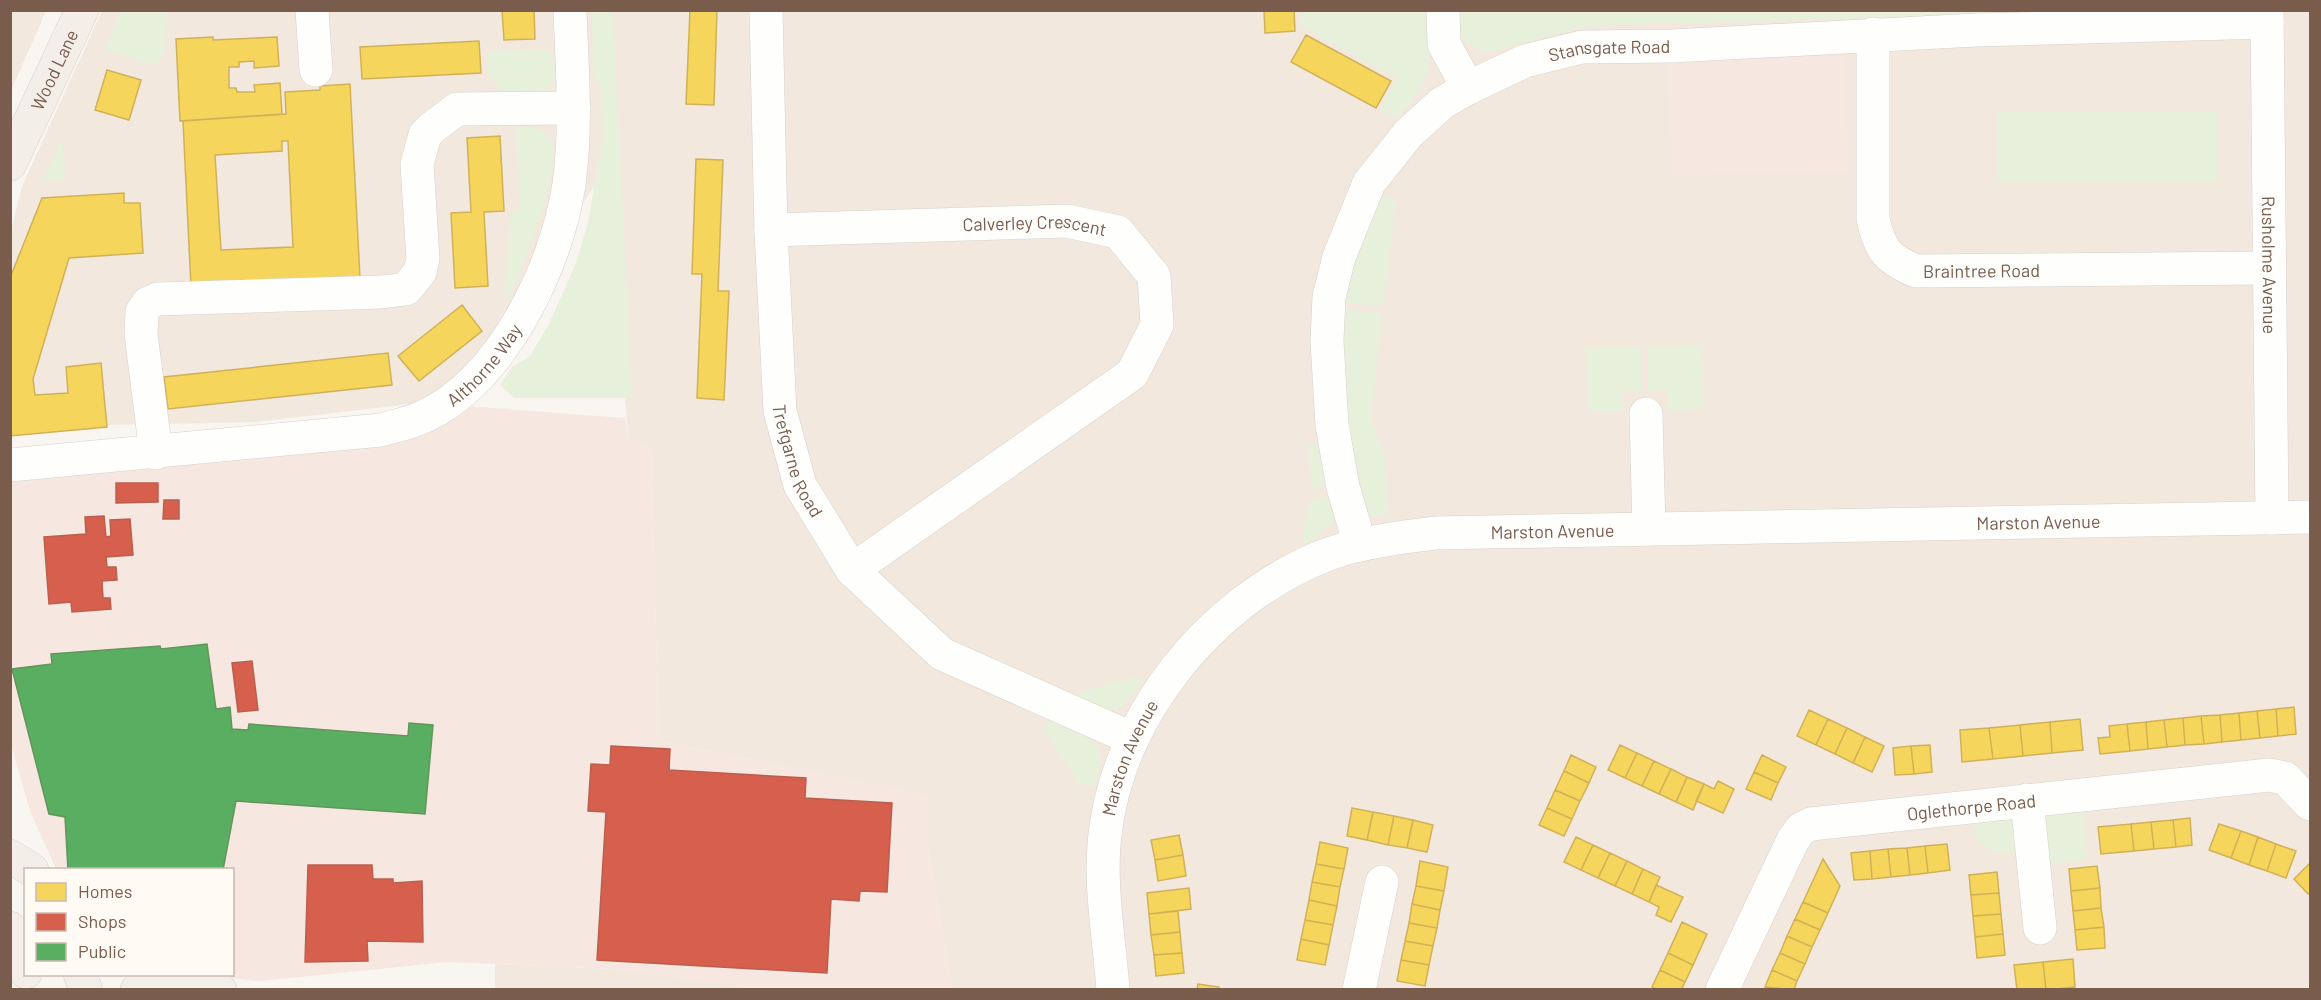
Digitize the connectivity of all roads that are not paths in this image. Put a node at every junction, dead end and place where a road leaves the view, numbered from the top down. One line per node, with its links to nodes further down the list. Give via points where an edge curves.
1 (82, 10): 11 (main road, Wood Lane)
2 (312, 10): 8 (street)
3 (766, 10): 12 (street, Trefgarne Road)
4 (1443, 10): 9 (street, via 1444,44)
5 (2267, 16): 7 (street, Stansgate Road); 13 (street, Rusholme Avenue)
6 (571, 26): 10 (street, Althorne Way)
7 (1873, 34): 9 (street, Stansgate Road, via 1672,46 1582,47 1525,61); 13 (street, Braintree Road, via 1873,219 1878,242 1894,262 1916,271)
8 (316, 70)
9 (1468, 88): 20 (street, Stansgate Road, via 1442,103 1408,134 1369,183 1339,257 1329,297 1327,341 1332,425 1343,487)
10 (574, 108): 15 (street, Althorne Way, via 568,187 552,248 521,317 494,361 469,386 425,416 381,430); 15 (street, via 457,109 425,135 417,164 423,259 420,272 406,289 158,299 148,303 142,312 141,334)
11 (10, 164)
12 (771, 230): 21 (street, Trefgarne Road, via 780,411 800,484); 21 (street, Calverley Crescent, via 1067,221 1118,231 1154,276 1157,325 1132,374)
13 (2269, 268): 18 (street, Rusholme Avenue)
14 (1646, 414): 19 (street)
15 (156, 453): 16 (street, Althorne Way)
16 (10, 465)
17 (2310, 517): 18 (street, Marston Avenue)
18 (2272, 518): 19 (street, Marston Avenue)
19 (1649, 529): 20 (street, Marston Avenue, via 1435,533)
20 (1360, 545): 22 (street, Marston Avenue, via 1316,559 1273,582 1232,611 1192,650)
21 (852, 570): 22 (street, Trefgarne Road, via 942,654)
22 (1131, 738): 36 (street, Marston Avenue, via 1113,793 1103,854)
23 (2027, 800): 24 (street, Oglethorpe Road, via 2270,774 2285,778); 29 (street); 37 (street, Oglethorpe Road, via 1811,824 1801,829)
24 (2310, 804)
25 (10, 856): 26 (main road)
26 (29, 868)
27 (1382, 882): 32 (street)
28 (10, 928): 30 (main road)
29 (2040, 928)
30 (24, 967)
31 (80, 976): 33 (main road)
32 (1361, 983)
33 (86, 990)
34 (137, 990): 35 (main road, via 216,986)
35 (220, 990)
36 (1113, 990)
37 (1722, 990)

